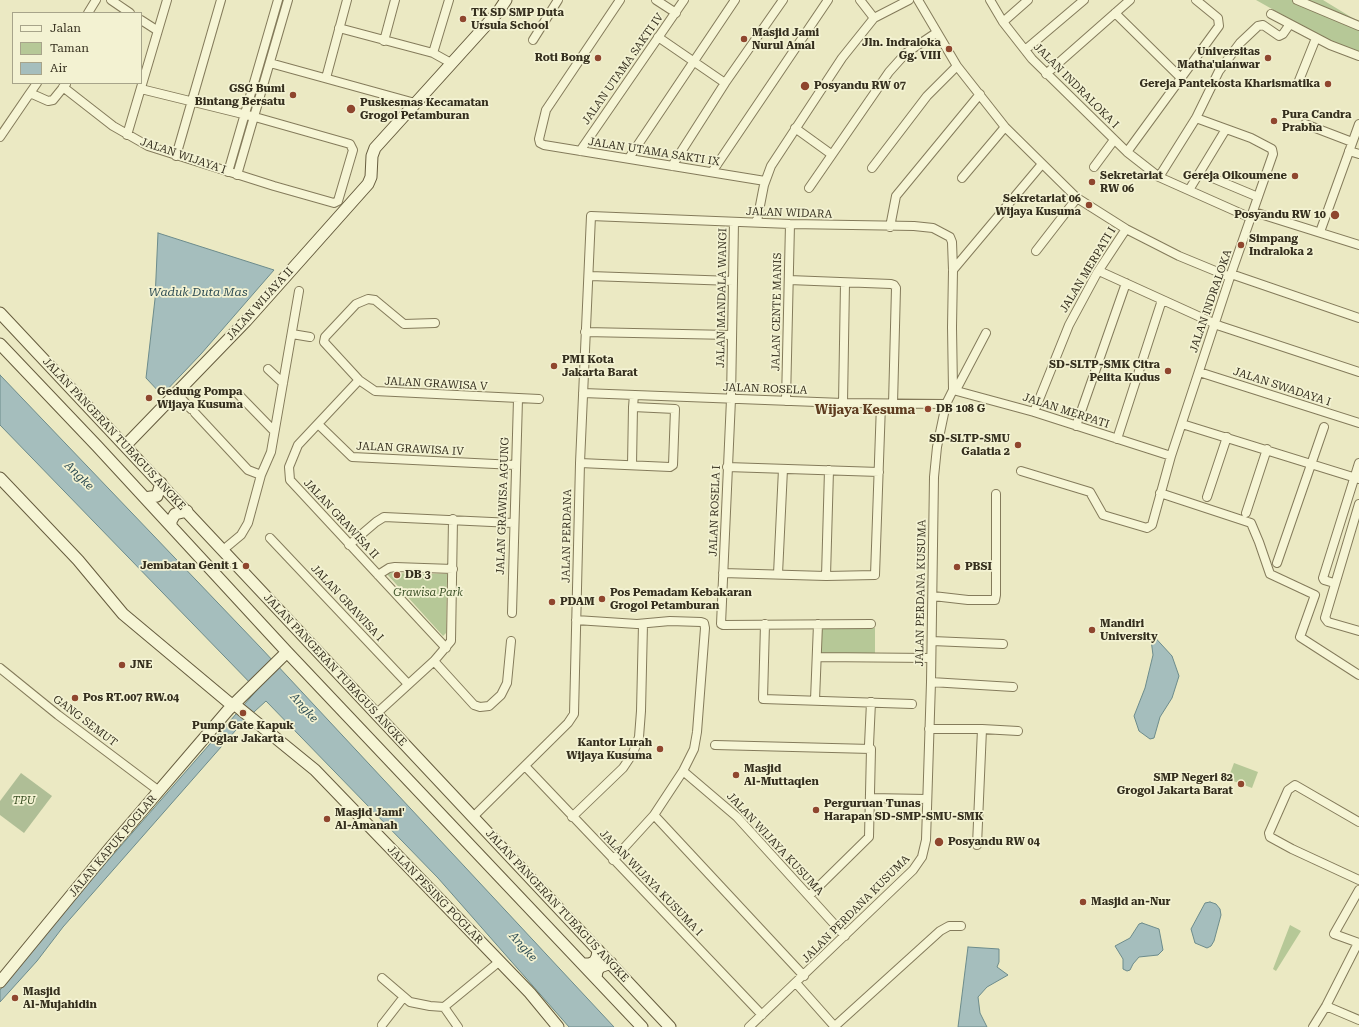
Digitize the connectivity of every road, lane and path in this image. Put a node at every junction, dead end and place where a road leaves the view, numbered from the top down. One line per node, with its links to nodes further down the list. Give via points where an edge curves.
1 (96, 0): 27 (street)
2 (112, 0): 28 (street)
3 (167, 0): 58 (street)
4 (221, 0): 61 (street)
5 (278, 0): 63 (street)
6 (288, 0): 48 (street)
7 (347, 0): 37 (street)
8 (395, 0): 42 (street)
9 (449, 0): 45 (street)
10 (506, 0): 49 (main road)
11 (558, 0): 43 (street)
12 (620, 0): 75 (street, JALAN UTAMA SAKTI IX, via 546,110 540,143)
13 (656, 0): 29 (street)
14 (684, 0): 29 (street, JALAN UTAMA SAKTI IV)
15 (735, 0): 47 (street)
16 (783, 0): 54 (street)
17 (828, 0): 86 (street)
18 (860, 0): 32 (street)
19 (909, 0): 32 (street)
20 (918, 0): 39 (street)
21 (990, 0): 34 (street, JALAN INDRALOKA I)
22 (1028, 0): 34 (street)
23 (1084, 0): 44 (street)
24 (1130, 0): 30 (street)
25 (1196, 0): 52 (street, via 1218,18 1219,26)
26 (1297, 0): 36 (street)
27 (89, 12)
28 (129, 12)
29 (676, 13): 40 (street, JALAN UTAMA SAKTI IV)
30 (1115, 13): 51 (street); 52 (street)
31 (1270, 14): 35 (street)
32 (874, 18): 69 (street, via 842,58)
33 (142, 21): 38 (street)
34 (1003, 22): 44 (street, JALAN INDRALOKA I)
35 (1290, 24): 41 (street); 65 (street, via 1279,36 1263,25 1254,28 1219,71)
36 (1359, 26)
37 (339, 28): 42 (street); 53 (street)
38 (155, 29)
39 (936, 33): 50 (street); 77 (street, via 898,60)
40 (658, 37): 47 (street); 75 (street, JALAN UTAMA SAKTI IV)
41 (1316, 38): 46 (street); 55 (street)
42 (384, 40): 45 (street)
43 (533, 40)
44 (1025, 50): 51 (street, JALAN INDRALOKA I)
45 (433, 53): 49 (street)
46 (1359, 56)
47 (693, 62): 54 (street); 80 (street)
48 (270, 63): 53 (street); 64 (street)
49 (451, 63): 62 (main road)
50 (957, 66): 60 (street); 84 (street, via 928,96)
51 (1046, 74): 73 (street, JALAN INDRALOKA I)
52 (1180, 77): 76 (street)
53 (326, 78): 62 (street)
54 (725, 83): 82 (street)
55 (1298, 83)
56 (36, 84): 59 (street)
57 (64, 85): 59 (street, JALAN WIJAYA I, via 53,100 48,101); 71 (street, JALAN WIJAYA I)
58 (141, 90): 61 (street); 71 (street)
59 (30, 92): 72 (street)
60 (980, 94): 68 (street); 101 (street, via 896,196)
61 (192, 101): 63 (street); 79 (street)
62 (415, 103): 133 (main road, JALAN WIJAYA II, via 374,150 368,184)
63 (246, 115): 64 (street); 85 (street)
64 (255, 117): 88 (street); 88 (street, JALAN WIJAYA I, via 350,144 353,150 338,201 334,203)
65 (1196, 118): 70 (street); 87 (street)
66 (1305, 124): 74 (street)
67 (1359, 124): 74 (street)
68 (1005, 127): 81 (street); 89 (street)
69 (795, 128): 77 (street); 91 (street, via 771,166)
70 (1226, 129): 93 (street); 94 (street, JALAN INDRALOKA, via 1272,149 1273,154)
71 (127, 135): 79 (street, JALAN WIJAYA I)
72 (0, 137)
73 (1114, 140): 76 (street, JALAN INDRALOKA I); 83 (street)
74 (1350, 147): 78 (street); 103 (street)
75 (580, 151): 80 (street, JALAN UTAMA SAKTI IX)
76 (1127, 152): 87 (street, JALAN INDRALOKA I)
77 (831, 154): 92 (street)
78 (1359, 154)
79 (176, 156): 85 (street, JALAN WIJAYA I)
80 (629, 158): 82 (street, JALAN UTAMA SAKTI IX)
81 (1042, 164): 95 (street); 106 (street)
82 (672, 166): 86 (street, JALAN UTAMA SAKTI IX)
83 (1094, 167)
84 (872, 168)
85 (228, 172): 88 (street, JALAN WIJAYA I)
86 (712, 172): 91 (street, JALAN UTAMA SAKTI IX)
87 (1161, 174): 93 (street, JALAN INDRALOKA I)
88 (237, 175)
89 (962, 178)
90 (1215, 180): 94 (street)
91 (765, 182): 98 (street)
92 (809, 188)
93 (1188, 190): 96 (street, JALAN INDRALOKA I)
94 (1258, 197): 96 (street, JALAN INDRALOKA)
95 (1077, 198): 102 (street); 105 (street)
96 (1252, 215): 103 (street, JALAN INDRALOKA I); 108 (street, JALAN INDRALOKA)
97 (591, 216): 99 (street, JALAN WIDARA); 109 (street, JALAN PERDANA)
98 (756, 221): 99 (street, JALAN WIDARA); 100 (street, JALAN WIDARA)
99 (734, 222): 111 (street, JALAN MANDALA WANGI)
100 (790, 224): 101 (street, JALAN WIDARA); 110 (street, JALAN CENTE MANIS)
101 (890, 227): 106 (street, JALAN WIDARA, via 923,226 944,233 952,242)
102 (1126, 230): 107 (street, JALAN MERPATI I); 108 (street, via 1179,256)
103 (1320, 232): 104 (street, JALAN INDRALOKA I)
104 (1358, 243)
105 (1036, 251)
106 (953, 270): 131 (street, JALAN WIDARA)
107 (1099, 271): 113 (street); 145 (street, JALAN MERPATI I, via 1069,325)
108 (1231, 275): 117 (street); 119 (street, JALAN INDRALOKA)
109 (590, 276): 111 (street); 120 (street, JALAN PERDANA)
110 (789, 280): 112 (street); 139 (street, JALAN CENTE MANIS)
111 (733, 281): 123 (street, JALAN MANDALA WANGI)
112 (845, 283): 140 (street); 142 (street, via 891,284 896,288)
113 (1126, 283): 115 (street); 149 (street)
114 (299, 291): 122 (street)
115 (1162, 300): 119 (street); 153 (street)
116 (0, 313): 154 (main road, JALAN PANGERAN TUBAGUS ANGKE)
117 (1359, 318)
118 (435, 323): 129 (street, JALAN GRAWISA V, via 408,326 375,300 368,299 356,304 324,340)
119 (1214, 324): 127 (street, JALAN INDRALOKA); 128 (street)
120 (585, 332): 123 (street); 132 (street, JALAN PERDANA)
121 (986, 333): 131 (street, JALAN PERDANA KUSUMA)
122 (292, 334): 124 (street); 130 (street)
123 (731, 335): 138 (street, JALAN MANDALA WANGI)
124 (310, 337)
125 (0, 344): 174 (main road, JALAN PANGERAN TUBAGUS ANGKE)
126 (268, 370): 130 (street)
127 (1199, 372): 146 (street, JALAN SWADAYA I); 148 (street, JALAN INDRALOKA)
128 (1359, 372)
129 (359, 380): 136 (street, JALAN GRAWISA V, via 371,390 384,393); 147 (street, JALAN GRAWISA II)
130 (283, 383): 151 (street)
131 (954, 390): 143 (street, JALAN PERDANA KUSUMA); 145 (street, JALAN MERPATI)
132 (583, 393): 135 (street, JALAN ROSELA); 158 (street, JALAN PERDANA)
133 (177, 394): 154 (main road, JALAN WIJAYA II); 167 (street, via 248,470)
134 (238, 394): 151 (street)
135 (634, 395): 138 (street, JALAN ROSELA); 144 (street)
136 (518, 399): 137 (street, JALAN GRAWISA V); 160 (street, JALAN GRAWISA AGUNG)
137 (539, 399)
138 (731, 399): 139 (street, JALAN ROSELA); 162 (street, JALAN ROSELA I)
139 (786, 401): 140 (street, JALAN ROSELA)
140 (843, 403): 141 (street, JALAN ROSELA)
141 (881, 404): 142 (street, JALAN ROSELA); 166 (street)
142 (893, 404): 143 (street, JALAN ROSELA)
143 (946, 404): 191 (street, JALAN PERDANA KUSUMA, via 934,477)
144 (633, 407): 161 (street); 161 (street, via 673,408 675,412 673,465)
145 (1034, 412): 149 (street, JALAN MERPATI)
146 (1359, 423)
147 (318, 424): 160 (street, JALAN GRAWISA IV, via 352,457); 182 (street, JALAN GRAWISA II, via 295,449 289,476 292,483)
148 (1182, 424): 152 (street); 156 (street, JALAN INDRALOKA)
149 (1076, 426): 153 (street, JALAN MERPATI)
150 (1324, 427): 157 (street)
151 (274, 431): 167 (street, via 271,452)
152 (1227, 437): 155 (street); 173 (street)
153 (1118, 439): 156 (street, JALAN MERPATI)
154 (125, 446): 170 (main road, JALAN PANGERAN TUBAGUS ANGKE)
155 (1266, 449): 157 (street); 177 (street)
156 (1171, 456): 171 (street, JALAN INDRALOKA)
157 (1311, 462): 169 (street); 184 (street)
158 (580, 463): 161 (street); 193 (street, JALAN PERDANA)
159 (1359, 463): 169 (street)
160 (515, 465): 179 (street, JALAN GRAWISA AGUNG)
161 (632, 466)
162 (727, 467): 163 (street); 186 (street, JALAN ROSELA I)
163 (783, 469): 164 (street); 187 (street)
164 (829, 470): 166 (street); 189 (street)
165 (1021, 471): 171 (street, JALAN INDRALOKA, via 1090,492 1099,512 1103,515 1147,528 1154,522)
166 (878, 472): 189 (street, via 876,571 873,576)
167 (261, 475): 183 (street, via 248,523 241,535)
168 (0, 478): 215 (main road, via 78,560 123,614)
169 (1357, 478): 190 (street, via 1323,578)
170 (161, 483): 174 (main road, via 157,496); 176 (main road, JALAN PANGERAN TUBAGUS ANGKE)
171 (1160, 493): 208 (street, via 1251,523 1270,574 1315,596 1300,637)
172 (996, 494): 191 (street, via 995,600)
173 (1207, 497)
174 (145, 498): 180 (main road, JALAN PANGERAN TUBAGUS ANGKE)
175 (1359, 504): 190 (street)
176 (187, 511): 180 (main road, via 175,514); 183 (main road, JALAN PANGERAN TUBAGUS ANGKE)
177 (1246, 513)
178 (453, 519): 179 (street); 182 (street, via 384,517); 185 (street)
179 (513, 523): 192 (street, JALAN GRAWISA AGUNG)
180 (170, 526): 203 (main road, JALAN PANGERAN TUBAGUS ANGKE)
181 (270, 538): 210 (street, JALAN GRAWISA I)
182 (349, 546): 188 (street, JALAN GRAWISA II)
183 (226, 548): 216 (main road, JALAN PANGERAN TUBAGUS ANGKE)
184 (1277, 563)
185 (453, 569): 188 (street, via 395,567); 202 (street, via 451,638)
186 (723, 574): 187 (street); 195 (street, JALAN ROSELA I, via 721,624)
187 (778, 574): 189 (street)
188 (378, 575): 202 (street, JALAN GRAWISA II)
189 (826, 576)
190 (1334, 583): 198 (street, via 1325,618 1328,622)
191 (932, 596): 200 (street, JALAN PERDANA KUSUMA)
192 (512, 613)
193 (576, 620): 194 (street); 222 (street, JALAN PERDANA, via 574,714)
194 (643, 624): 223 (street, via 670,621 704,623 697,732 694,749); 229 (street, via 639,737 633,753 623,768)
195 (765, 624): 196 (street); 212 (street, via 762,699)
196 (818, 624): 197 (street); 204 (street)
197 (871, 624)
198 (1359, 631)
199 (511, 641): 206 (street, via 506,687 498,699 489,706 474,705)
200 (932, 641): 201 (street); 205 (street, JALAN PERDANA KUSUMA)
201 (1003, 644)
202 (446, 648): 206 (street)
203 (284, 655): 215 (main road, JALAN KAPUK POGLAR); 242 (main road, JALAN PANGERAN TUBAGUS ANGKE)
204 (817, 657): 205 (street); 212 (street)
205 (931, 658): 209 (street, JALAN PERDANA KUSUMA)
206 (434, 661): 210 (street)
207 (0, 668): 224 (street, GANG SEMUT)
208 (1359, 675)
209 (931, 682): 211 (street); 217 (street, JALAN PERDANA KUSUMA)
210 (408, 684): 216 (street)
211 (1013, 687)
212 (815, 700): 213 (street)
213 (871, 702): 214 (street); 221 (street)
214 (912, 704)
215 (235, 705): 224 (main road, JALAN KAPUK POGLAR); 240 (main road, JALAN PESING POGLAR, via 315,770)
216 (376, 714): 228 (main road, JALAN PANGERAN TUBAGUS ANGKE)
217 (929, 728): 218 (street); 226 (street, JALAN PERDANA KUSUMA)
218 (982, 728): 219 (street); 231 (street)
219 (1018, 731)
220 (715, 745): 221 (street)
221 (870, 747): 225 (street)
222 (525, 766): 228 (street, JALAN PERDANA); 229 (street, JALAN WIJAYA KUSUMA I)
223 (683, 771): 227 (street); 235 (street, JALAN WIJAYA KUSUMA, via 736,817)
224 (159, 791): 246 (main road, JALAN KAPUK POGLAR)
225 (870, 798): 226 (street); 235 (street, via 870,832 867,841)
226 (928, 799): 237 (street, JALAN PERDANA KUSUMA, via 925,848 919,865)
227 (654, 815): 232 (street); 243 (street)
228 (474, 816): 239 (main road, JALAN PANGERAN TUBAGUS ANGKE)
229 (572, 817): 232 (street, JALAN WIJAYA KUSUMA I)
230 (1359, 822): 233 (street, via 1298,786 1291,786 1269,828 1270,836 1292,849)
231 (977, 845)
232 (613, 860): 251 (street, JALAN WIJAYA KUSUMA I)
233 (1359, 880)
234 (1359, 890): 238 (street, via 1334,934)
235 (809, 896): 237 (street, JALAN WIJAYA KUSUMA)
236 (961, 926): 259 (street, via 949,926 940,931)
237 (845, 936): 243 (street, JALAN PERDANA KUSUMA)
238 (1358, 945): 249 (street)
239 (598, 950): 241 (main road, JALAN PANGERAN TUBAGUS ANGKE); 242 (main road, via 594,962)
240 (500, 961): 250 (street); 256 (main road, JALAN PESING POGLAR)
241 (611, 963): 245 (main road, via 600,967); 258 (main road, JALAN PANGERAN TUBAGUS ANGKE)
242 (583, 964): 245 (main road, JALAN PANGERAN TUBAGUS ANGKE)
243 (804, 976): 247 (street, JALAN PERDANA KUSUMA)
244 (382, 978): 248 (street)
245 (596, 978): 257 (main road, JALAN PANGERAN TUBAGUS ANGKE)
246 (0, 982)
247 (796, 983): 251 (street, JALAN PERDANA KUSUMA); 259 (street)
248 (403, 998): 250 (street, via 410,1002); 253 (street)
249 (1326, 1006): 252 (street); 260 (street)
250 (444, 1007): 255 (street)
251 (762, 1015): 254 (street, JALAN PERDANA KUSUMA)
252 (1359, 1020)
253 (382, 1025)
254 (752, 1026)
255 (458, 1027)
256 (558, 1027)
257 (642, 1027)
258 (670, 1027)
259 (834, 1027)
260 (1313, 1027)

